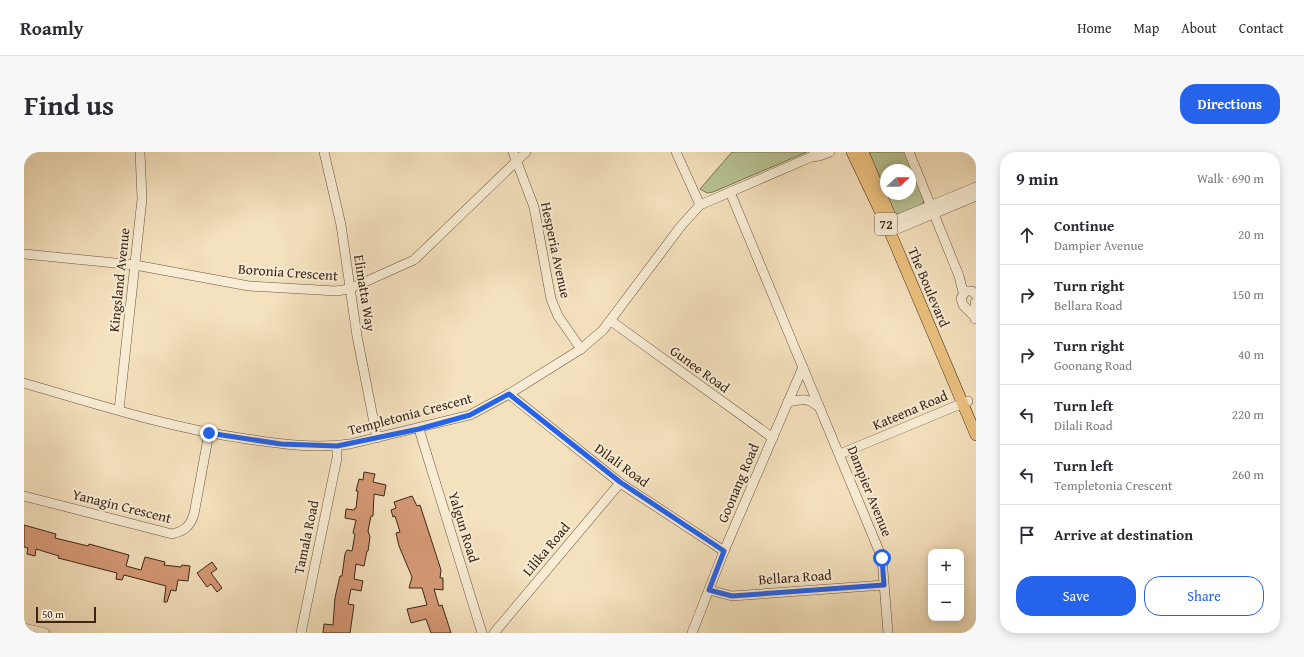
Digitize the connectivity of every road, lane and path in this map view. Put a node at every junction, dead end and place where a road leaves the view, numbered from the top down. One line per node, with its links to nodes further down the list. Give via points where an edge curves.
1 (140, 152): 18 (street, Kingsland Avenue, via 142,199)
2 (324, 152): 19 (street, Elimatta Way, via 340,225)
3 (526, 152): 10 (street, Boronia Crescent)
4 (676, 152): 14 (street)
5 (830, 152): 9 (street, Templetonia Crescent, via 819,156)
6 (852, 152): 16 (main road, The Boulevard / 72)
7 (863, 152): 16 (main road, The Boulevard / 72)
8 (909, 152): 15 (street, The Boulevard)
9 (813, 154): 12 (street, Templetonia Crescent)
10 (514, 156): 19 (street, Boronia Crescent, via 414,260); 24 (street, Hesperia Avenue, via 534,207 551,299 558,316)
11 (976, 187): 15 (street)
12 (730, 192): 14 (street, Templetonia Crescent); 25 (street, Dampier Avenue)
13 (976, 196): 15 (street)
14 (700, 205): 23 (street, Templetonia Crescent, via 681,226)
15 (932, 209): 16 (street); 20 (street, The Boulevard, via 959,276)
16 (891, 227): 29 (main road, The Boulevard / 72)
17 (24, 254): 18 (street, Boronia Crescent)
18 (135, 265): 19 (street, Boronia Crescent, via 249,286 336,291); 31 (street, Kingsland Avenue)
19 (349, 289): 36 (street, Elimatta Way)
20 (972, 297): 21 (street, The Boulevard, via 970,307); 21 (street, The Boulevard, via 961,301); 22 (street, The Boulevard)
21 (966, 306): 22 (street, The Boulevard)
22 (975, 320)
23 (611, 321): 24 (street, Templetonia Crescent); 37 (street, Gunee Road)
24 (581, 349): 27 (street, Templetonia Crescent)
25 (803, 367): 28 (street, Goonang Road); 30 (street, Dampier Avenue)
26 (24, 383): 31 (street, Templetonia Crescent)
27 (509, 394): 33 (street, Templetonia Crescent, via 470,415); 40 (street, Dilali Road)
28 (788, 402): 30 (street, via 802,399 812,401); 37 (street, Goonang Road)
29 (965, 402): 32 (main road, The Boulevard / 72); 35 (main road, The Boulevard / 72); 39 (street, Kateena Road)
30 (821, 409): 39 (street, Dampier Avenue)
31 (119, 410): 34 (street, Templetonia Crescent)
32 (976, 419)
33 (419, 429): 36 (street, Templetonia Crescent); 48 (street, Yalgun Road)
34 (209, 433): 38 (street, Templetonia Crescent, via 281,444); 41 (street, Yanagin Crescent, via 194,514 191,523 180,532 172,534)
35 (976, 435)
36 (378, 438): 38 (street, Templetonia Crescent)
37 (773, 438): 42 (street, Goonang Road)
38 (337, 446): 47 (street, Tamala Road, via 337,458)
39 (840, 454): 43 (street, Dampier Avenue, via 882,558)
40 (620, 482): 42 (street, Dilali Road); 49 (street, Lilika Road)
41 (24, 496)
42 (724, 551): 44 (street, Goonang Road)
43 (884, 585): 44 (street, Bellara Road, via 732,596); 51 (street, Dampier Avenue)
44 (709, 590): 50 (street, Goonang Road)
45 (24, 628): 46 (street)
46 (44, 633)
47 (301, 633)
48 (482, 633)
49 (494, 633)
50 (692, 633)
51 (888, 633)

